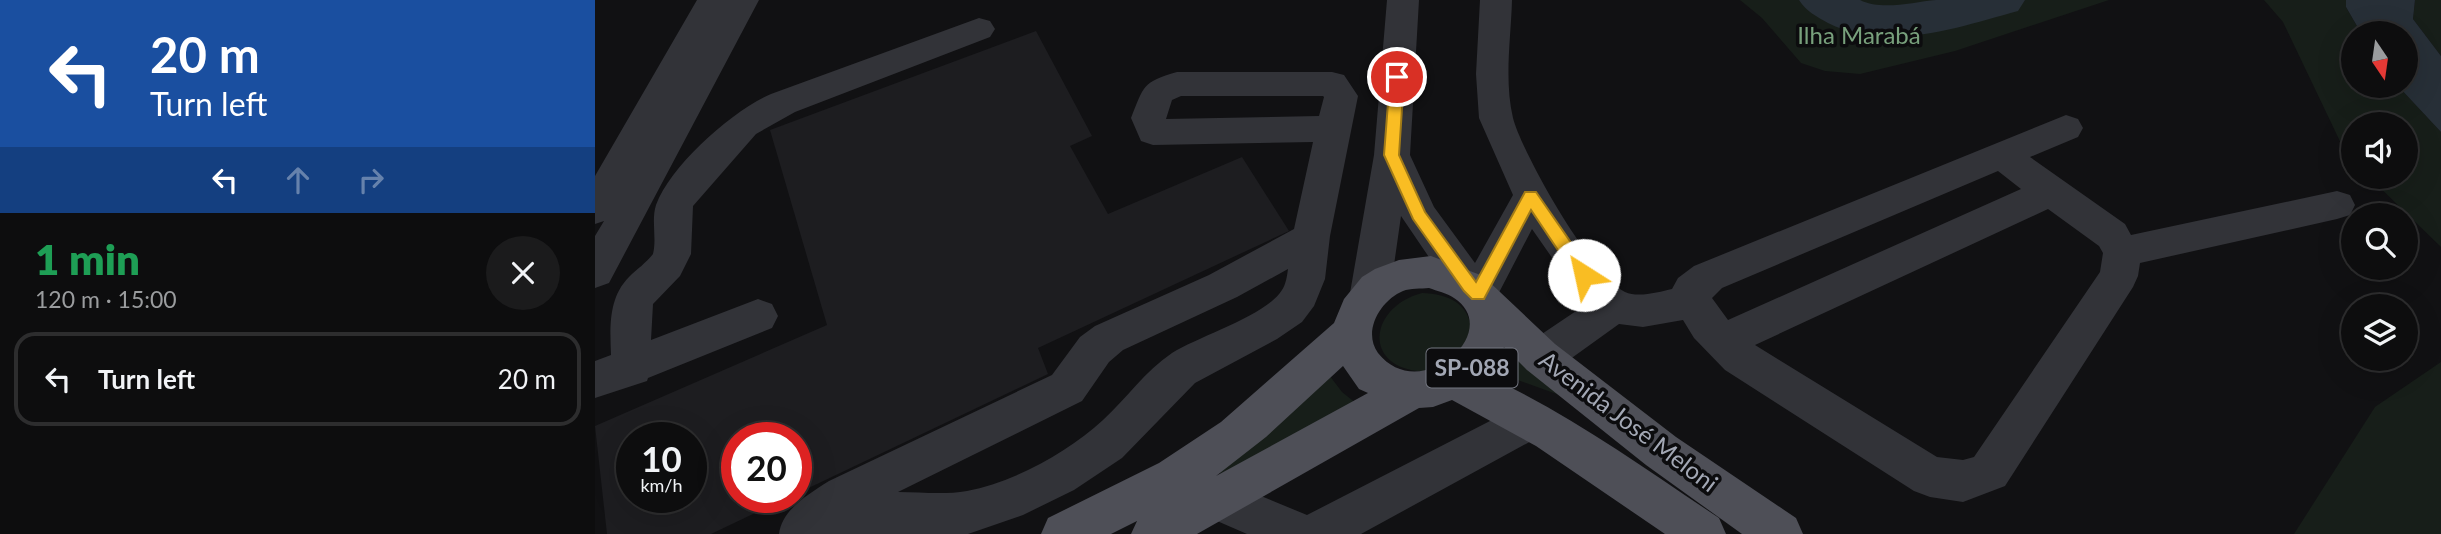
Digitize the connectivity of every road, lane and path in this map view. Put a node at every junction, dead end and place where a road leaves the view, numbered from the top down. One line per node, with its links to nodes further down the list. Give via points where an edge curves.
1 (713, 0): 15 (street)
2 (743, 0): 7 (street)
3 (1403, 0): 10 (street, Avenida José Meloni)
4 (1496, 0): 13 (street, via 1496,120)
5 (979, 29): 9 (street, via 764,112)
6 (2066, 128): 11 (street)
7 (673, 129): 9 (street); 18 (street)
8 (1334, 129): 8 (street, via 1341,96 1332,84 1177,84 1158,92 1148,118 1153,132); 16 (street)
9 (731, 139): 27 (street, via 676,203 670,219 672,254 634,301)
10 (1392, 155): 19 (street, Avenida José Meloni); 20 (street, Avenida José Meloni, via 1419,215)
11 (2001, 155): 12 (street); 21 (street, via 1708,277 1692,289)
12 (2052, 191): 17 (street, via 2112,235); 25 (street)
13 (1531, 197): 20 (street); 22 (street, via 1597,294)
14 (2337, 205): 17 (street)
15 (595, 209)
16 (1311, 238): 31 (street, via 1223,286 1109,338 1094,348 1067,388 845,496 818,514); 32 (street, via 1304,286 1295,304 1164,382 1100,449 992,505 947,517 894,514)
17 (2122, 252): 25 (street, via 2119,276 1989,472 1963,481 1930,476 1739,357)
18 (595, 272)
19 (1370, 293): 20 (main road, SP-088, via 1388,280 1431,272 1452,276); 24 (main road)
20 (1477, 294): 26 (main road, Avenida José Meloni / SP-088); 28 (main road, SP-088, via 1490,318 1490,336 1483,353 1471,369)
21 (1693, 301): 22 (street, via 1639,310); 25 (street)
22 (1614, 306): 26 (street)
23 (758, 316): 27 (street)
24 (1351, 332): 28 (main road, SP-088, via 1362,366 1377,378 1395,387); 33 (main road, via 1235,437 1150,491)
25 (1723, 341)
26 (1541, 357): 38 (main road, Avenida José Meloni / SP-088, via 1661,451)
27 (613, 374)
28 (1435, 385): 29 (main road, Avenida José Meloni / SP-088); 30 (main road, SP-088)
29 (1529, 420): 36 (street); 37 (main road, Avenida José Meloni / SP-088)
30 (1217, 499): 34 (main road, SP-088); 35 (street)
31 (800, 534)
32 (826, 534)
33 (1064, 534)
34 (1154, 534)
35 (1299, 534)
36 (1316, 534)
37 (1703, 534)
38 (1780, 534)

